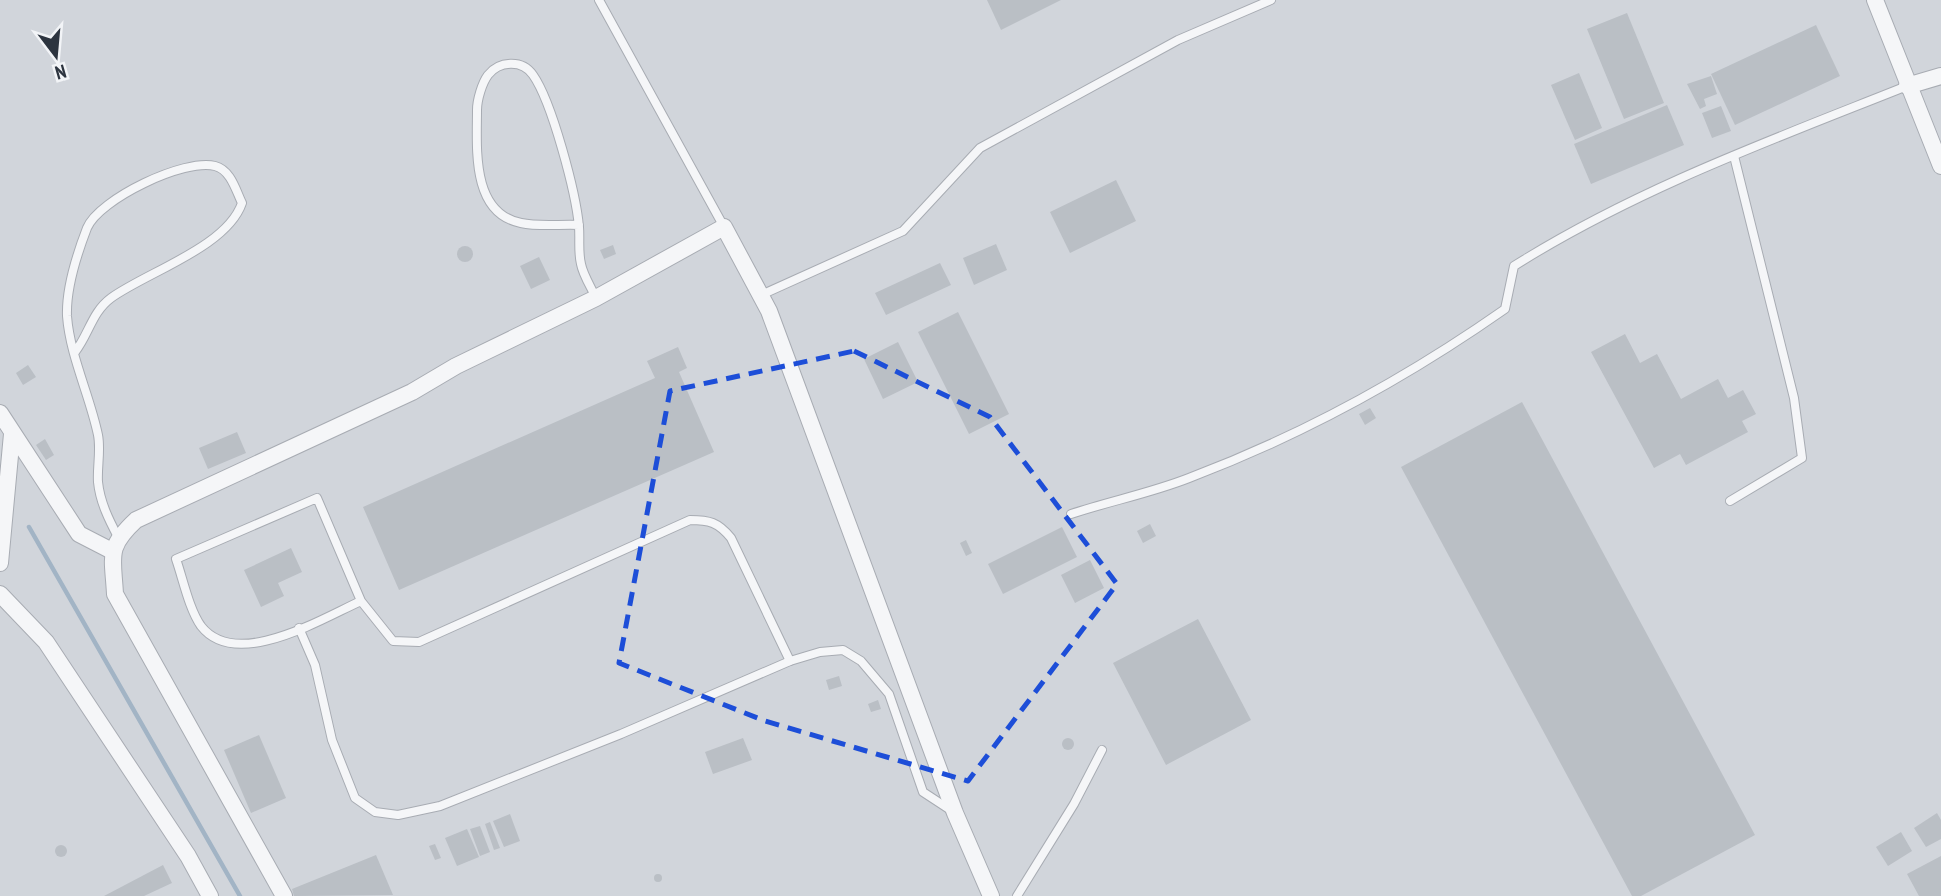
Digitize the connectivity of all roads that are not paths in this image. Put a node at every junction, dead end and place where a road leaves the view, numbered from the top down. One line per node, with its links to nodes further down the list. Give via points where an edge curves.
1 (599, 0): 9 (lane)
2 (1270, 0): 10 (lane, via 1178,40 980,148 903,231)
3 (1875, 0): 5 (street)
4 (1941, 76): 5 (street)
5 (1908, 86): 6 (lane); 7 (street)
6 (1734, 156): 15 (lane, via 1794,398 1802,458); 16 (lane, via 1573,229 1514,267 1505,309 1416,367 1272,444 1187,479)
7 (1941, 166)
8 (579, 225): 8 (lane, via 548,108 533,74 521,64 496,68 486,76 477,103 478,165 485,195 499,213 520,223); 11 (lane, via 580,264)
9 (724, 227): 10 (street); 11 (street)
10 (760, 295): 24 (street)
11 (596, 298): 17 (street, via 412,392 136,520)
12 (75, 352): 12 (lane, via 67,316 72,277 88,226 108,202 178,170 215,166 228,174 242,203 238,214 208,241 111,298 97,311); 17 (lane, via 99,438 98,484)
13 (0, 413): 14 (street)
14 (12, 434): 17 (street, via 79,534); 18 (street)
15 (1730, 501)
16 (1071, 514)
17 (115, 544): 26 (street, via 114,594)
18 (0, 563)
19 (0, 594): 25 (street, via 46,642)
20 (361, 601): 21 (lane); 21 (lane, via 317,498 176,559 200,624 216,640 251,644); 22 (lane, via 393,641 419,642 690,520 706,520 720,525 731,538)
21 (299, 628): 22 (lane, via 315,666 332,740 355,798 375,812 398,816 440,806)
22 (789, 661): 24 (lane, via 843,650 861,661 889,694 923,792)
23 (1102, 750): 28 (lane)
24 (955, 813): 27 (street)
25 (210, 896)
26 (284, 896)
27 (991, 896)
28 (1017, 896)

